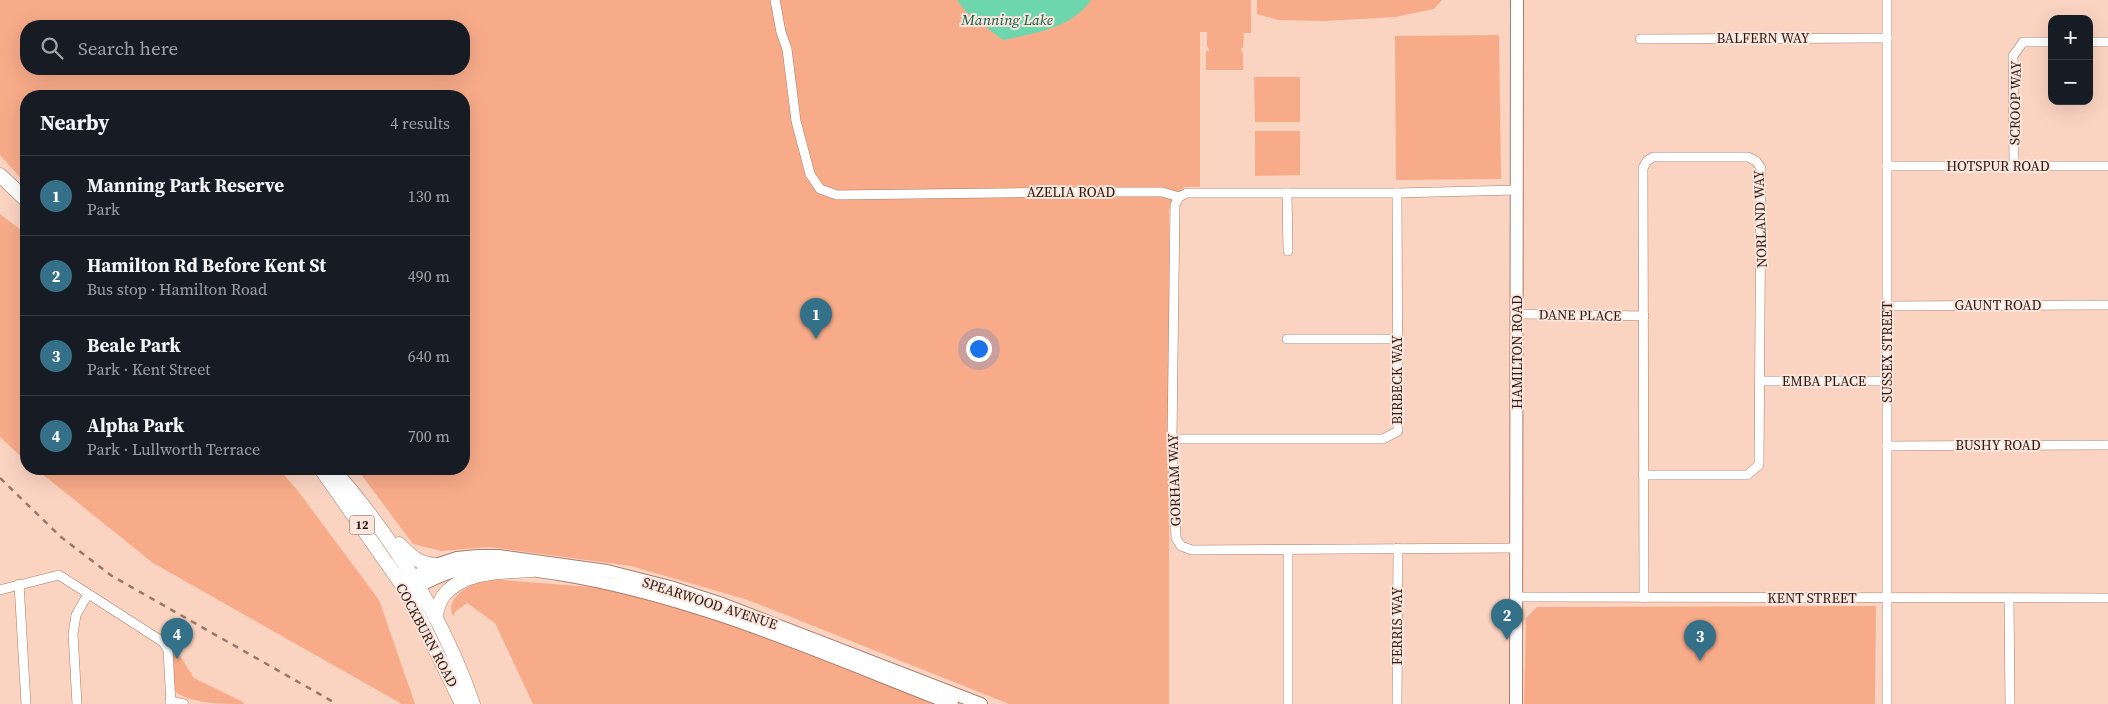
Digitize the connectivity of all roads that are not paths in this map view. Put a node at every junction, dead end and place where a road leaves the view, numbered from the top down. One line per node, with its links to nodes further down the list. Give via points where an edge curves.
1 (775, 0): 17 (street, AZELIA ROAD, via 787,49 798,128 810,174 820,189 837,195 1162,192)
2 (1517, 0): 13 (main road, HAMILTON ROAD)
3 (1887, 0): 4 (street, SUSSEX STREET)
4 (1887, 38): 5 (street, BALFERN WAY); 10 (street, SUSSEX STREET)
5 (1640, 39)
6 (2048, 42): 9 (street, SCROOP WAY, via 2022,42 2013,56)
7 (2093, 42): 8 (street)
8 (2108, 42)
9 (2014, 165): 10 (street, HOTSPUR ROAD); 11 (street, HOTSPUR ROAD)
10 (1888, 166): 20 (street, SUSSEX STREET)
11 (2108, 166)
12 (0, 175): 16 (main road)
13 (1517, 190): 15 (street, AZELIA ROAD); 21 (main road, HAMILTON ROAD)
14 (1287, 193): 15 (street, AZELIA ROAD); 17 (street, AZELIA ROAD, via 1187,193); 18 (street)
15 (1397, 193): 24 (street, BIRBECK WAY)
16 (20, 194)
17 (1179, 196): 27 (street, GORHAM WAY, via 1176,205)
18 (1288, 251)
19 (2108, 305): 20 (street, GAUNT ROAD)
20 (1888, 306): 26 (street, SUSSEX STREET)
21 (1517, 314): 22 (street, DANE PLACE); 35 (main road, HAMILTON ROAD)
22 (1644, 316): 25 (street, NORLAND WAY, via 1643,168 1647,161 1653,157 1748,157 1756,161 1761,168); 32 (street, NORLAND WAY)
23 (1287, 339): 24 (street)
24 (1397, 339): 27 (street, BIRBECK WAY, via 1398,431 1383,439)
25 (1761, 381): 26 (street, EMBA PLACE); 32 (street, NORLAND WAY, via 1759,465 1747,475)
26 (1887, 381): 29 (street, SUSSEX STREET)
27 (1172, 439): 36 (street, GORHAM WAY, via 1176,538 1181,546 1192,550)
28 (2108, 445): 29 (street, BUSHY ROAD)
29 (1887, 446): 45 (street, SUSSEX STREET)
30 (326, 475): 40 (main road, COCKBURN ROAD / 12)
31 (338, 475): 33 (main road, COCKBURN ROAD / 12)
32 (1643, 476): 44 (street, NORLAND WAY)
33 (382, 531): 37 (main road, via 410,556 423,564); 40 (main road, COCKBURN ROAD / 12)
34 (1398, 548): 35 (street, GORHAM WAY); 36 (street, GORHAM WAY); 58 (street, FERRIS WAY)
35 (1517, 548): 43 (main road, HAMILTON ROAD)
36 (1288, 550): 57 (street)
37 (436, 565): 40 (main road, SPEARWOOD AVENUE); 56 (main road, SPEARWOOD AVENUE, via 457,558 498,556 607,572 670,587)
38 (532, 570): 40 (main road, SPEARWOOD AVENUE, via 478,566 453,570); 48 (main road, via 480,574 458,583 443,596); 55 (main road, SPEARWOOD AVENUE, via 601,581 717,613)
39 (19, 584): 41 (street); 42 (street, via 59,575); 50 (street)
40 (410, 585): 48 (main road, COCKBURN ROAD / 12); 53 (main road, COCKBURN ROAD / 12)
41 (0, 590)
42 (88, 594): 49 (street, via 166,645); 51 (street, via 76,615 73,634)
43 (1517, 597): 44 (street, KENT STREET); 59 (main road, HAMILTON ROAD)
44 (1644, 598): 45 (street, KENT STREET)
45 (1886, 598): 46 (street, KENT STREET); 60 (street, SUSSEX STREET)
46 (2008, 598): 47 (street, KENT STREET); 61 (street)
47 (2108, 598)
48 (435, 617): 54 (main road, COCKBURN ROAD / 12)
49 (171, 703): 52 (street)
50 (26, 704)
51 (77, 704)
52 (184, 704)
53 (462, 704)
54 (473, 704)
55 (952, 704)
56 (982, 704)
57 (1288, 704)
58 (1397, 704)
59 (1516, 704)
60 (1887, 704)
61 (2010, 704)

